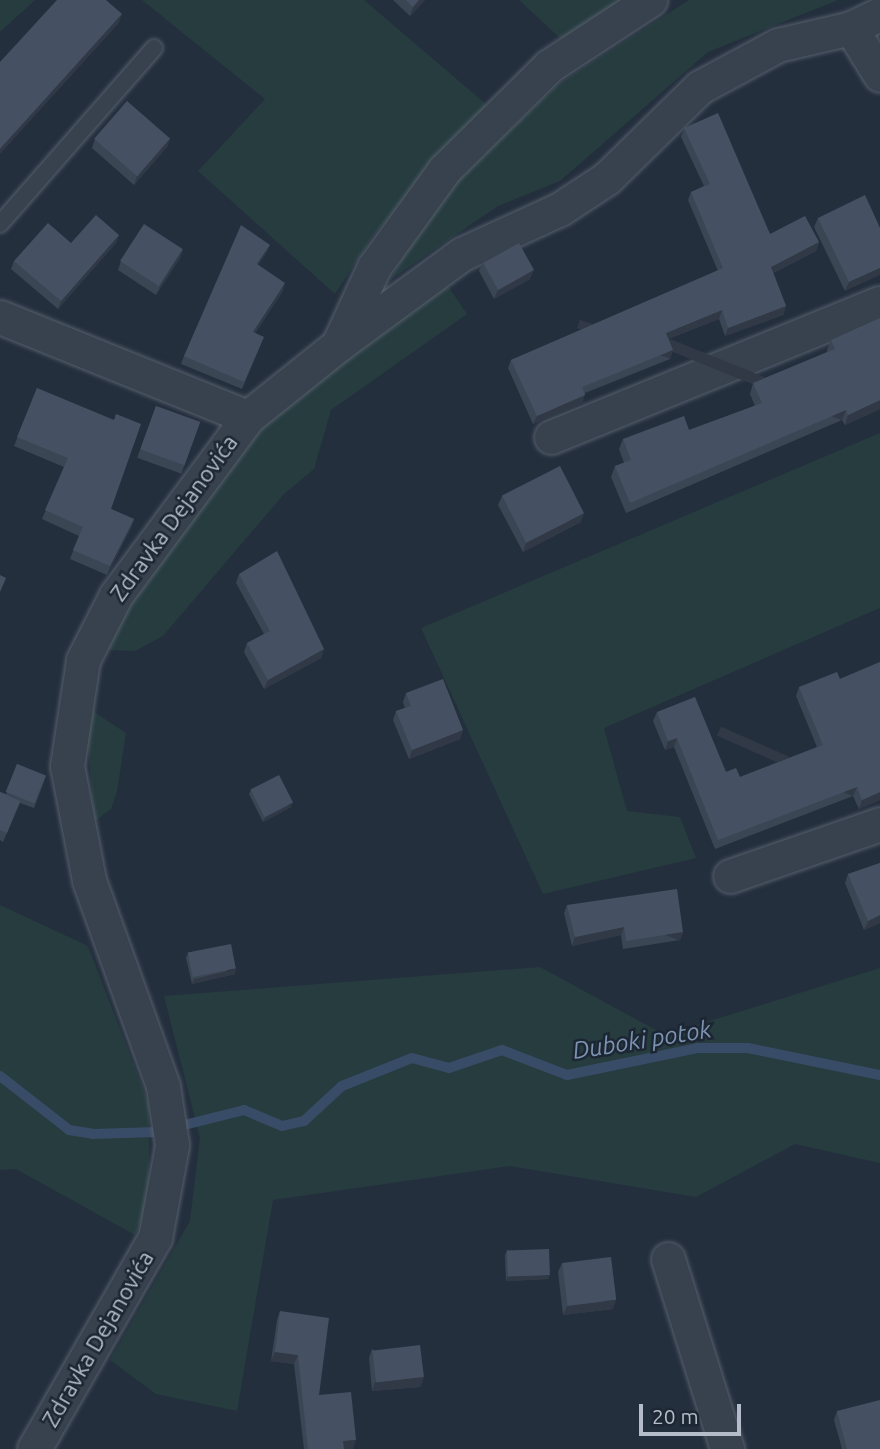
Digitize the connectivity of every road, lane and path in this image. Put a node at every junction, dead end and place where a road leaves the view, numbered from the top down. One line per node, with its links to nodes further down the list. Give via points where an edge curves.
1 (650, 0): 9 (street, Zdravka Dejanovića, via 549,66 445,169 374,267)
2 (880, 14): 3 (street)
3 (851, 28): 5 (street); 9 (street, via 778,45 700,87 607,178 559,209 462,254)
4 (154, 48): 6 (lane)
5 (880, 75)
6 (0, 224)
7 (880, 303): 11 (street)
8 (0, 317): 10 (street)
9 (338, 345): 10 (street, Zdravka Dejanovića)
10 (248, 417): 15 (street, Zdravka Dejanovića, via 116,595 83,660 68,729 67,766 89,880 170,1129 155,1238)
11 (551, 437)
12 (880, 824): 13 (street)
13 (730, 876)
14 (668, 1259): 16 (street)
15 (34, 1449)
16 (727, 1449)

